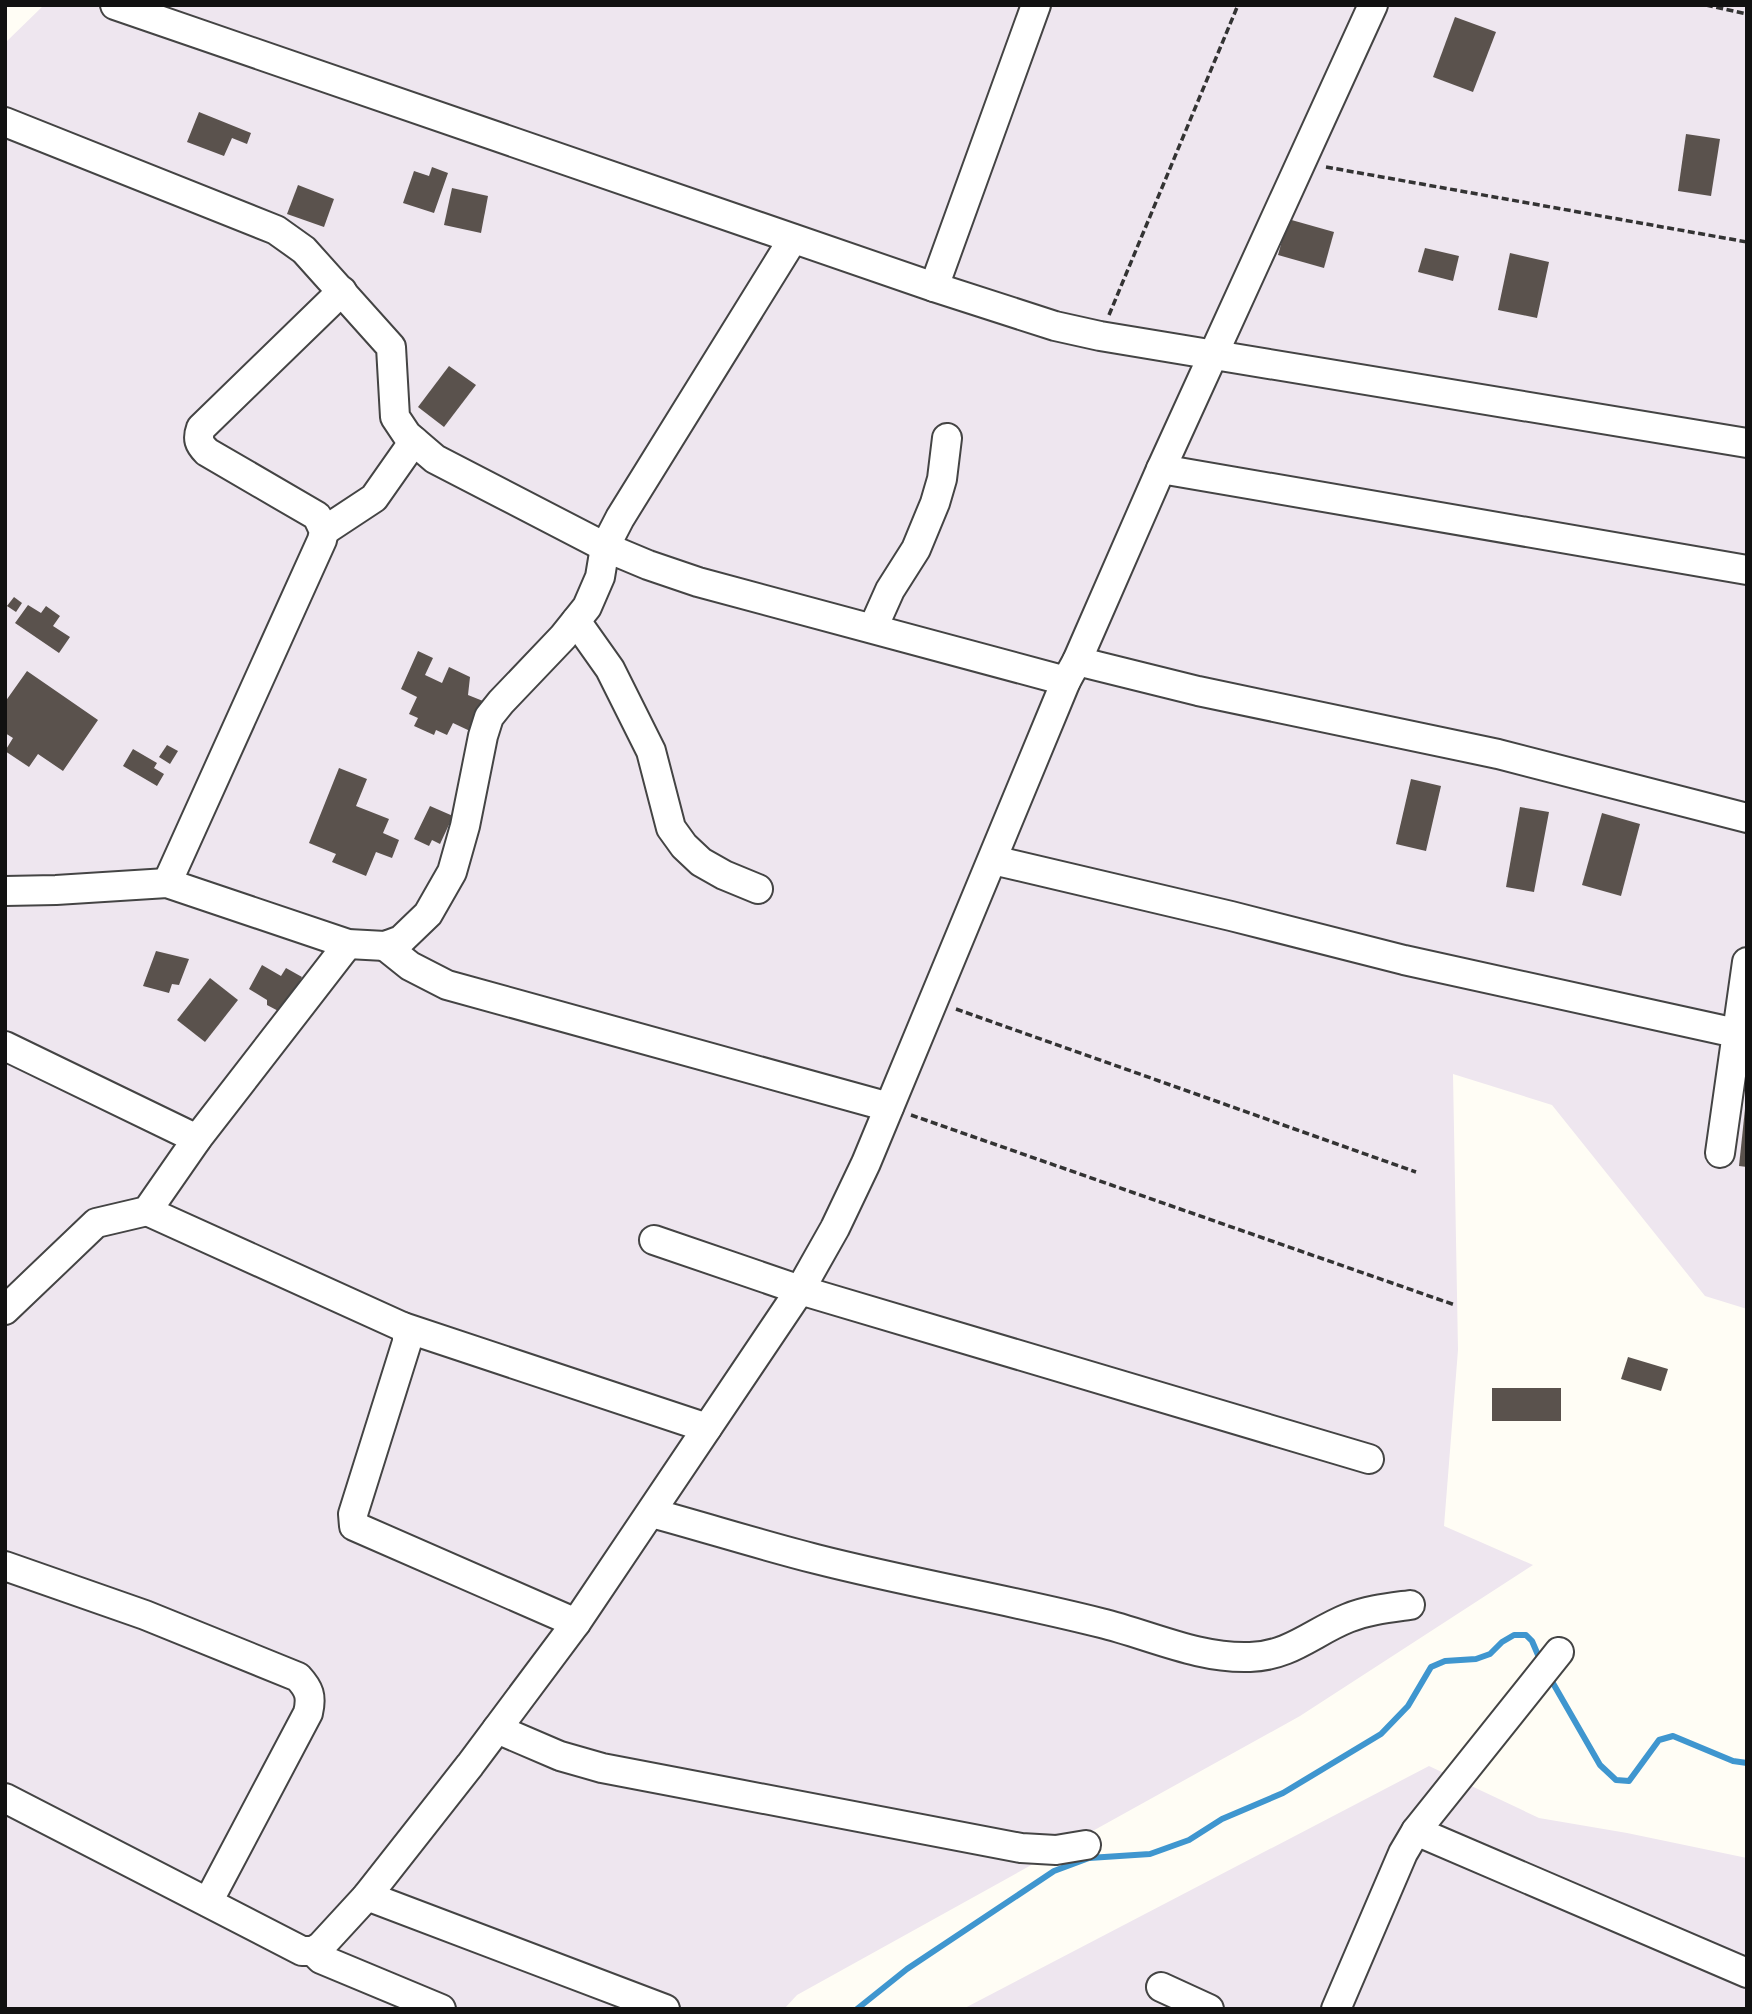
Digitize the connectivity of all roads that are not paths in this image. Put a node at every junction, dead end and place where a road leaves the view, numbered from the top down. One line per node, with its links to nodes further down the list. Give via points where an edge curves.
1 (115, 5): 5 (street)
2 (1036, 5): 6 (street)
3 (1373, 5): 8 (street)
4 (5, 121): 7 (street, via 276,230 304,250)
5 (793, 239): 6 (street); 14 (street)
6 (933, 287): 8 (street, via 1055,326)
7 (342, 291): 10 (street, via 391,347 395,417); 13 (street, via 201,428 199,435 207,452 317,516)
8 (1215, 354): 11 (street); 12 (street)
9 (947, 438): 17 (street, via 943,479 935,503)
10 (414, 441): 13 (street, via 374,498); 14 (street, via 435,459)
11 (1747, 443)
12 (1161, 469): 15 (street); 18 (street)
13 (324, 531): 21 (street)
14 (605, 547): 16 (street, via 600,577); 17 (street, via 698,582)
15 (1747, 570)
16 (576, 621): 22 (street, via 610,669 651,751 671,828 701,862); 25 (street, via 489,717 452,872 428,914 401,940)
17 (873, 628): 18 (street)
18 (1072, 671): 19 (street, via 1198,691 1498,754); 20 (street)
19 (1747, 818)
20 (993, 860): 27 (street, via 1404,960); 29 (street)
21 (167, 883): 23 (street); 24 (street)
22 (758, 889)
23 (5, 891)
24 (348, 944): 25 (street); 30 (street)
25 (384, 946): 29 (street, via 410,967 447,985)
26 (1747, 962): 27 (street)
27 (1736, 1033): 31 (street)
28 (5, 1046): 30 (street)
29 (889, 1107): 34 (street, via 835,1228)
30 (197, 1139): 32 (street)
31 (1720, 1153)
32 (147, 1211): 35 (street, via 96,1223); 36 (street)
33 (654, 1240): 34 (street)
34 (800, 1290): 37 (street); 38 (street)
35 (5, 1310)
36 (403, 1327): 37 (street); 42 (street, via 407,1342 353,1514 354,1526)
37 (708, 1428): 39 (street)
38 (1369, 1459)
39 (652, 1513): 41 (street, via 816,1559 1104,1623 1218,1654 1270,1655 1348,1618); 42 (street)
40 (5, 1566): 49 (street, via 145,1615 298,1677 307,1686 308,1713)
41 (1410, 1605)
42 (576, 1623): 44 (street)
43 (1559, 1652): 46 (street)
44 (497, 1729): 47 (street, via 602,1768 1021,1848 1056,1850); 48 (street)
45 (5, 1798): 49 (street)
46 (1416, 1831): 51 (street); 57 (street)
47 (1086, 1845)
48 (367, 1896): 50 (street); 55 (street)
49 (208, 1902): 50 (street, via 302,1951)
50 (313, 1951): 53 (street)
51 (1747, 1973)
52 (1161, 1987): 56 (street)
53 (411, 2003): 54 (street)
54 (441, 2009)
55 (664, 2009)
56 (1209, 2009)
57 (1336, 2009)

